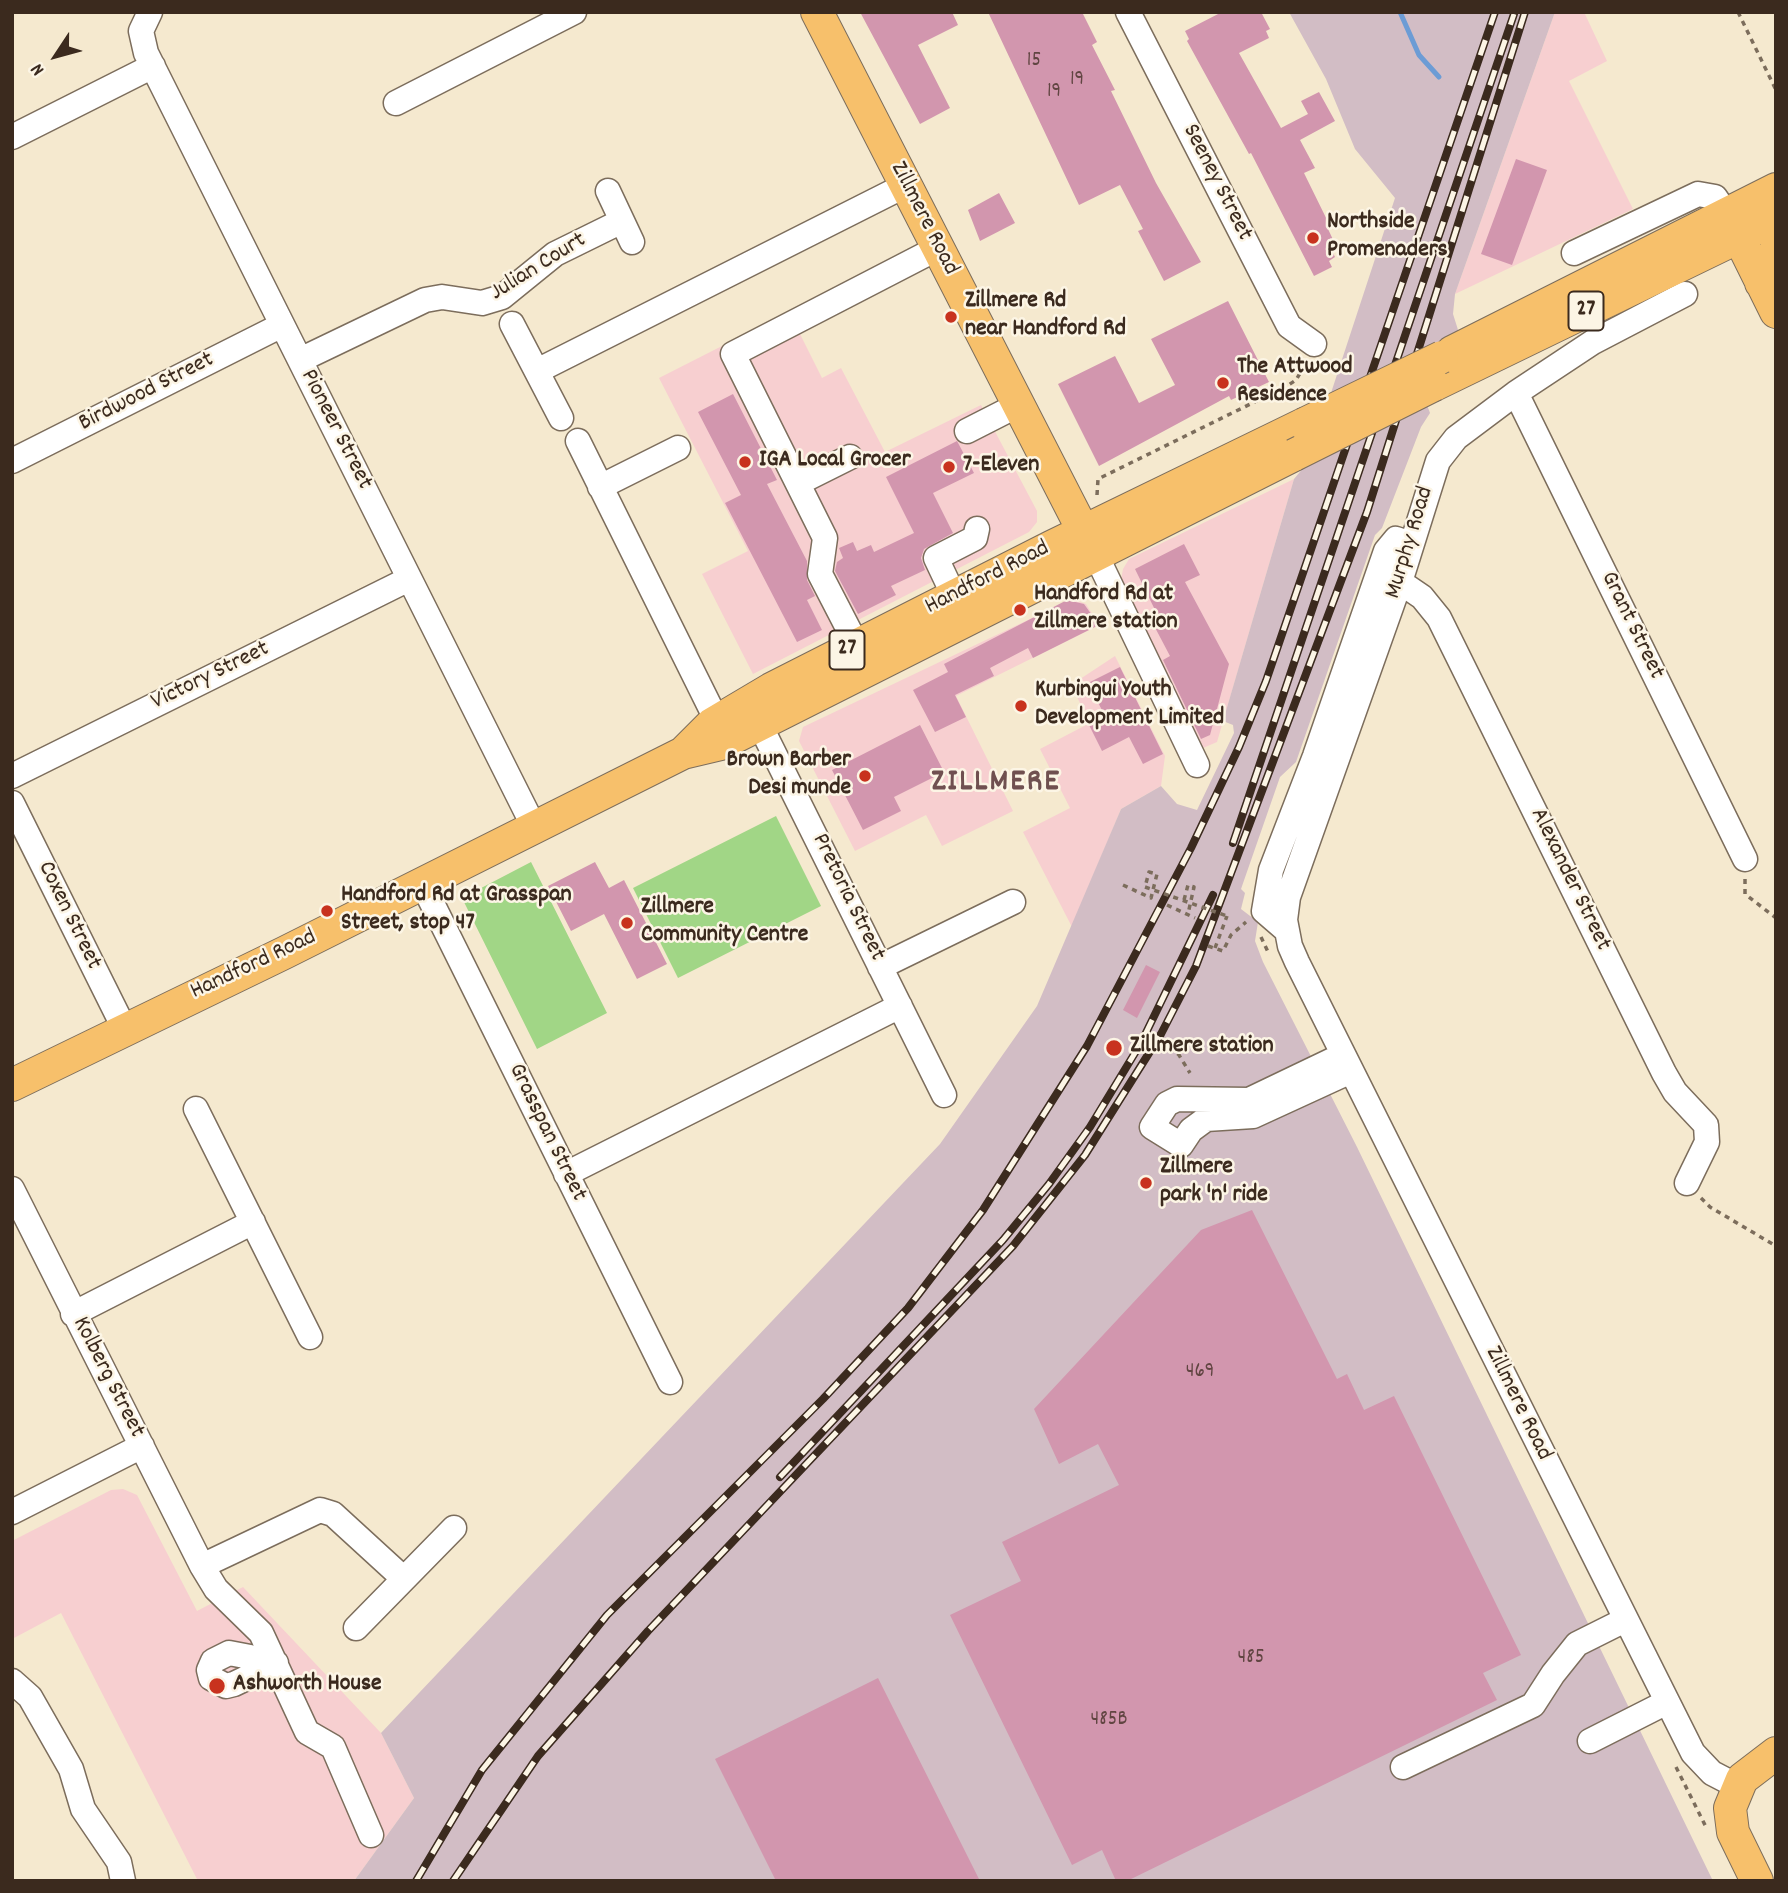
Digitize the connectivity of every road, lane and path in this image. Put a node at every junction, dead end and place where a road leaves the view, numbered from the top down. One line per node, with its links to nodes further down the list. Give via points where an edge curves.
1 (574, 12): 8 (street)
2 (817, 12): 10 (main road, Zillmere Road)
3 (1128, 12): 23 (street, Seeney Street, via 1289,326)
4 (1738, 12): 7 (path)
5 (146, 22): 6 (street, Pioneer Street)
6 (153, 66): 9 (street); 22 (street, Pioneer Street)
7 (1776, 90)
8 (396, 103)
9 (12, 137)
10 (906, 185): 15 (main road, Zillmere Road); 25 (street)
11 (1776, 189): 14 (main road, 27)
12 (608, 191): 24 (street, Julian Court, via 627,231 555,254 502,297 482,303 442,297 425,300)
13 (1776, 219): 14 (main road, 27)
14 (1732, 225): 17 (street, via 1716,197 1698,194); 18 (main road); 26 (main road, 27)
15 (938, 248): 28 (main road, Zillmere Road); 35 (street, via 733,354)
16 (1776, 250): 18 (main road)
17 (1574, 253)
18 (1761, 283): 20 (main road)
19 (1685, 294): 27 (street, Murphy Road, via 1593,342)
20 (1776, 313)
21 (512, 324): 25 (street)
22 (282, 325): 24 (street, Pioneer Street); 34 (street, Birdwood Street)
23 (1314, 344): 37 (path, via 1296,380 1098,479)
24 (300, 360): 41 (street, Pioneer Street)
25 (537, 371): 29 (street)
26 (1438, 371): 39 (main road, Handford Road / 27, bridge, via 1304,424); 39 (main road, Handford Road / 27, bridge, via 1294,455)
27 (1516, 393): 40 (street, Murphy Road, via 1457,438 1438,461); 52 (street, Grant Street)
28 (1018, 405): 30 (street); 39 (main road, Zillmere Road)
29 (561, 418)
30 (968, 431)
31 (578, 441): 36 (street)
32 (678, 448): 36 (street)
33 (850, 457): 35 (street)
34 (12, 461)
35 (797, 483): 44 (street, via 825,538 820,574)
36 (600, 487): 46 (street)
37 (1097, 495)
38 (977, 529): 43 (street, via 975,538 936,558)
39 (1089, 542): 43 (main road, Handford Road / 27); 44 (main road, Handford Road / 27); 48 (street, Zillmere Road)
40 (1411, 544): 42 (street, Murphy Road); 56 (street, via 1396,539 1385,551)
41 (410, 579): 49 (street, Victory Street); 51 (street, Pioneer Street)
42 (1400, 582): 54 (street, Murphy Road); 77 (street, Alexander Street, via 1422,597 1439,618 1664,1073 1706,1125 1707,1142)
43 (954, 596): 44 (main road, Handford Road / 27)
44 (862, 657): 45 (main road, Handford Road / 27)
45 (754, 713): 46 (main road, Handford Road / 27); 47 (main road, Handford Road / 27, via 721,744); 67 (street, Pretoria Street)
46 (717, 721): 47 (main road, Handford Road / 27)
47 (683, 753): 51 (main road, Handford Road / 27)
48 (1197, 765)
49 (12, 776)
50 (12, 803): 69 (street, Coxen Street)
51 (534, 827): 53 (main road, Handford Road / 27)
52 (1745, 859): 63 (path, via 1745,894)
53 (422, 883): 69 (main road, Handford Road / 27); 76 (street, Grasspan Street)
54 (1293, 884): 56 (street); 64 (street, Murphy Road)
55 (1123, 885): 57 (path, bridge, via 1151,898 1157,874 1149,872 1145,887)
56 (1267, 886): 64 (street, via 1264,911)
57 (1184, 900): 60 (path, via 1188,885 1194,887); 66 (path, bridge, via 1227,916)
58 (1013, 902): 67 (street)
59 (1167, 905): 60 (path)
60 (1188, 914): 62 (path)
61 (1253, 916): 66 (path, via 1231,935 1223,951)
62 (1195, 918)
63 (1776, 918)
64 (1286, 919): 71 (street, Zillmere Road, via 1297,962)
65 (1208, 946): 66 (path)
66 (1214, 948)
67 (880, 967): 68 (street, Pretoria Street)
68 (900, 1006): 74 (street, Pretoria Street); 76 (street)
69 (124, 1028): 73 (main road, Handford Road / 27)
70 (1162, 1041): 72 (path, via 1179,1055)
71 (1347, 1063): 71 (street, via 1253,1116 1206,1119 1181,1145 1152,1127 1167,1104 1178,1099 1249,1100); 90 (street, Zillmere Road)
72 (1190, 1073)
73 (12, 1085)
74 (944, 1095)
75 (196, 1109): 79 (street)
76 (566, 1174): 84 (street, Grasspan Street)
77 (1687, 1183): 81 (path, via 1710,1208)
78 (12, 1189): 80 (street, Kolberg Street)
79 (253, 1222): 82 (street); 83 (street)
80 (21, 1229): 82 (street, Kolberg Street)
81 (1776, 1246)
82 (74, 1314): 85 (street, Kolberg Street)
83 (310, 1337)
84 (670, 1382)
85 (142, 1446): 86 (street); 88 (street, Kolberg Street)
86 (12, 1512)
87 (453, 1528): 89 (street)
88 (202, 1566): 89 (street, via 320,1510 333,1514); 98 (street, Kolberg Street, via 216,1589 261,1633 268,1667 307,1732 333,1747)
89 (404, 1579): 91 (street)
90 (1625, 1620): 93 (street, Zillmere Road); 96 (street, via 1577,1644 1533,1705)
91 (356, 1628)
92 (12, 1681): 99 (street, via 30,1698 71,1769 83,1809 118,1862)
93 (1667, 1702): 94 (street); 97 (street, Zillmere Road, via 1699,1761)
94 (1590, 1741)
95 (1776, 1753): 97 (main road)
96 (1403, 1767)
97 (1737, 1786): 100 (main road, via 1730,1824)
98 (371, 1835)
99 (123, 1881)
100 (1757, 1881)

